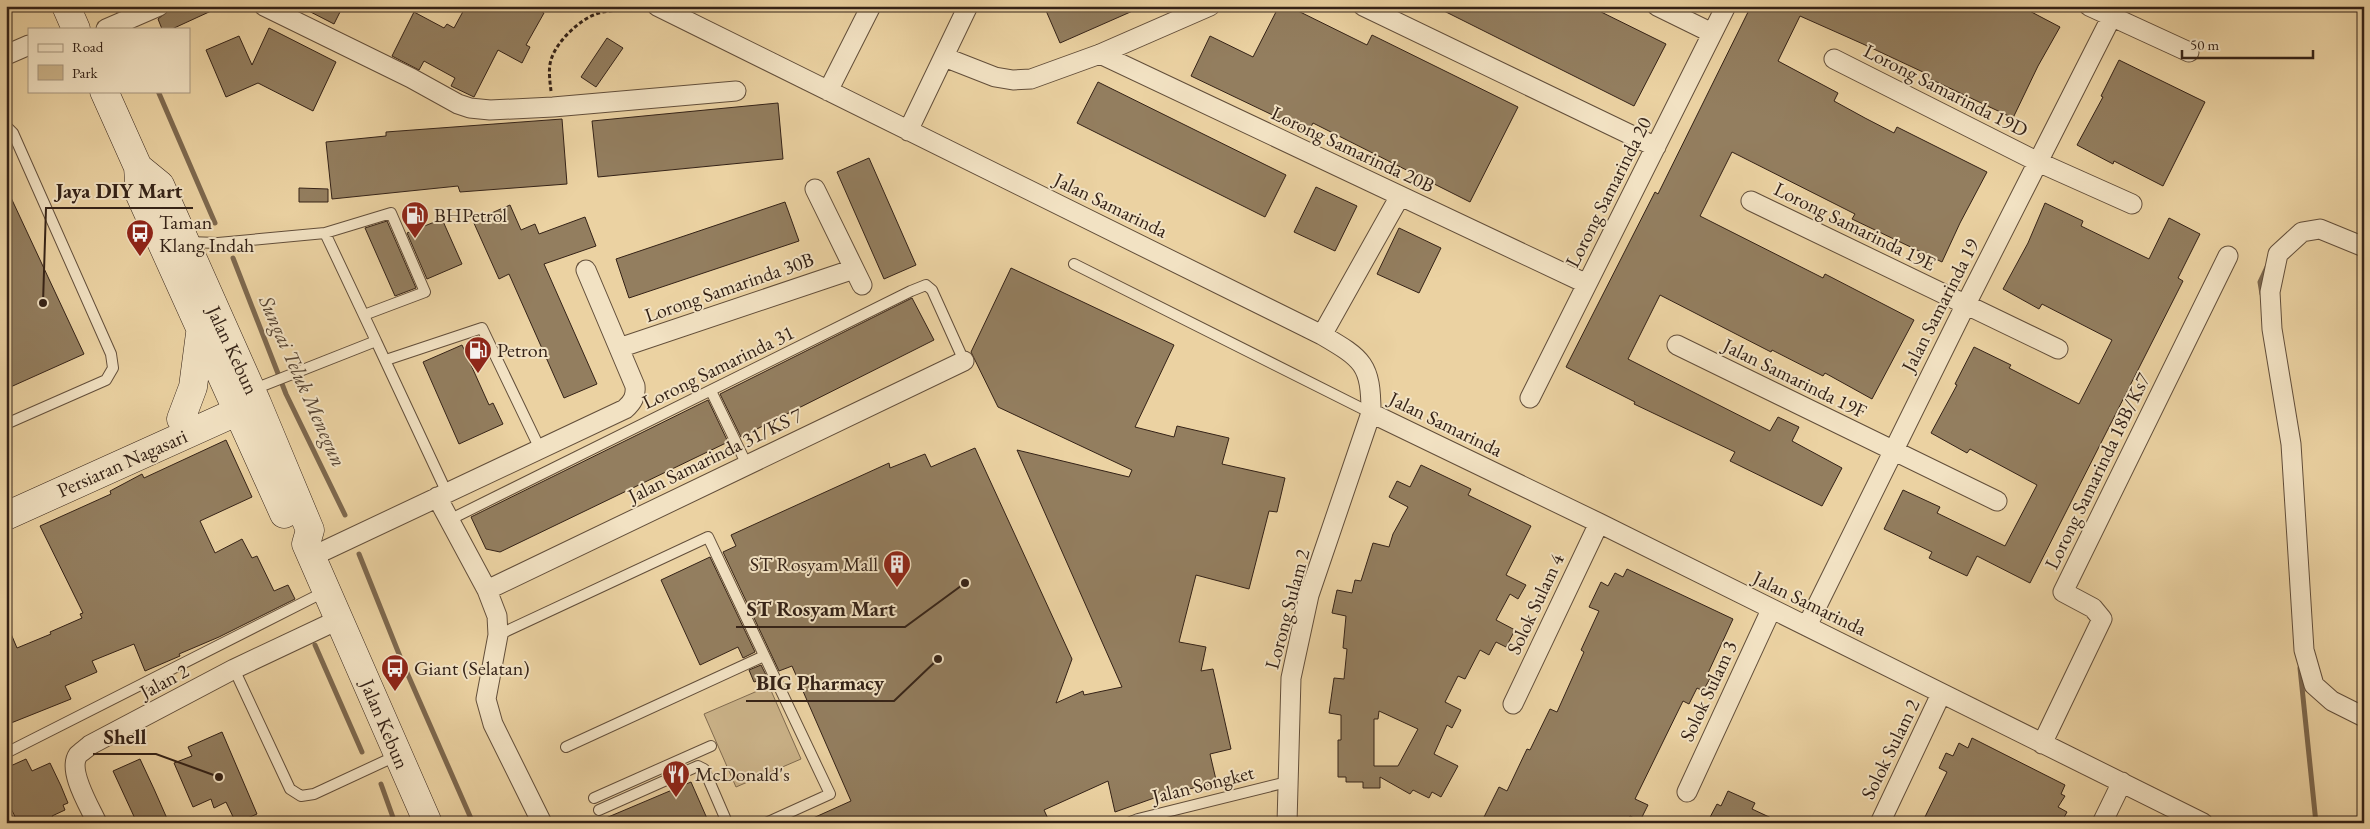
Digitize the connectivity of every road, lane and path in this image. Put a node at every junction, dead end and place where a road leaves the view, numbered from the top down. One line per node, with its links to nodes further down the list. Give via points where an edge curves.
1 (264, 6): 22 (street, via 458,104 490,110)
2 (626, 6): 22 (path, via 621,10 588,16 562,41 550,60)
3 (657, 6): 19 (street, Jalan Samarinda)
4 (871, 6): 19 (street)
5 (968, 6): 17 (street)
6 (1210, 6): 15 (street)
7 (1362, 6): 25 (street)
8 (1657, 6): 12 (street)
9 (1726, 6): 12 (street, Lorong Samarinda 20)
10 (2089, 6): 11 (street)
11 (2114, 11): 14 (street); 26 (street, Jalan Samarinda 19)
12 (1712, 33): 25 (street, Lorong Samarinda 20)
13 (28, 45): 16 (street)
14 (2189, 52)
15 (1100, 54): 17 (street, via 1031,79 1013,80 995,77); 29 (street, Lorong Samarinda 20B)
16 (6, 55)
17 (944, 57): 24 (street)
18 (1834, 59): 26 (street, Lorong Samarinda 19D)
19 (834, 80): 24 (street, Jalan Samarinda)
20 (736, 91): 22 (street)
21 (104, 92): 27 (main road, Jalan Kebun)
22 (553, 107)
23 (6, 126): 53 (lane, via 13,133 111,354 113,368 106,380)
24 (908, 131): 42 (street, Jalan Samarinda)
25 (1656, 147): 38 (street, Lorong Samarinda 20)
26 (2038, 162): 31 (street, Lorong Samarinda 19D); 39 (street, Jalan Samarinda 19)
27 (138, 167): 33 (main road, Jalan Kebun, via 160,185); 41 (main road, Jalan Kebun, via 140,195)
28 (815, 189): 45 (street, Lorong Samarinda 30B, via 858,277)
29 (1400, 196): 38 (street, Lorong Samarinda 20B); 42 (street)
30 (1751, 201): 39 (street, Lorong Samarinda 19E)
31 (2132, 204)
32 (325, 232): 33 (lane, via 218,243); 40 (lane); 40 (lane, via 391,214 424,292)
33 (184, 242): 50 (main road, Jalan Kebun)
34 (2364, 246): 76 (street, via 2320,229 2302,232 2278,254 2270,292 2272,329 2291,444 2304,650 2314,685 2332,702)
35 (2228, 256): 77 (street, Lorong Samarinda 18B/Ks7, via 2063,592 2093,608 2102,619)
36 (1074, 264): 52 (lane)
37 (586, 270): 45 (street)
38 (1588, 284): 51 (street, Lorong Samarinda 20)
39 (1966, 304): 46 (street, Lorong Samarinda 19E); 56 (street, Jalan Samarinda 19)
40 (364, 315): 43 (lane)
41 (201, 326): 50 (main road, Jalan Kebun); 54 (main road)
42 (1322, 335): 52 (street, Jalan Samarinda, via 1346,349 1365,366 1371,387)
43 (376, 341): 47 (lane); 50 (lane, via 288,376)
44 (1677, 345): 56 (street, Jalan Samarinda 19F)
45 (619, 348): 55 (street, via 635,386 634,398 625,409)
46 (2058, 349)
47 (386, 360): 55 (lane, via 482,328); 60 (lane)
48 (964, 361): 49 (lane, Lorong Samarinda 31, via 932,290 926,286); 58 (street, Jalan Samarinda 31/KS 7)
49 (711, 391): 58 (lane); 63 (lane, Lorong Samarinda 31)
50 (253, 395): 54 (main road, Persiaran Nagasari); 57 (main road, Jalan Kebun); 65 (main road, Jalan Kebun, via 310,530)
51 (1530, 398)
52 (1372, 413): 64 (street, Jalan Samarinda); 82 (street, Lorong Sulam 2, via 1307,605 1291,678)
53 (6, 424)
54 (185, 426): 57 (main road, via 240,442); 59 (main road, Persiaran Nagasari); 62 (main road, Persiaran Nagasari)
55 (540, 449): 60 (street)
56 (1892, 451): 61 (street, Jalan Samarinda 19F); 70 (street, Jalan Samarinda 19)
57 (262, 465): 65 (main road, Jalan Kebun, via 295,538)
58 (747, 465): 67 (street, Jalan Samarinda 31/KS 7)
59 (6, 495)
60 (442, 495): 63 (street); 65 (street)
61 (1997, 501)
62 (6, 516)
63 (449, 520): 67 (street)
64 (1599, 523): 68 (street, Jalan Samarinda); 75 (street, Solok Sulam 4)
65 (309, 550): 66 (main road, Jalan Kebun)
66 (327, 590): 69 (main road, Jalan Kebun); 80 (lane)
67 (486, 590): 71 (street)
68 (1771, 610): 70 (street, Jalan Samarinda); 84 (street, Solok Sulam 3)
69 (340, 619): 73 (street, Jalan 2); 81 (main road, Jalan Kebun)
70 (1807, 626): 74 (street, Jalan Samarinda)
71 (506, 631): 72 (lane, via 708,536); 89 (street, via 486,699 493,724)
72 (764, 656): 79 (lane); 91 (lane, via 830,794)
73 (234, 669): 81 (lane, via 290,789 301,796 314,794); 87 (street, Jalan 2, via 90,745 78,756 74,767 76,778)
74 (1941, 694): 77 (street, Jalan Samarinda); 94 (street, Solok Sulam 2)
75 (1513, 704)
76 (2364, 717)
77 (2042, 744): 83 (street, Jalan Samarinda)
78 (711, 746): 85 (lane)
79 (566, 747)
80 (6, 753)
81 (398, 755): 88 (main road, Jalan Kebun)
82 (1287, 782): 92 (lane, Jalan Songket); 93 (street, Lorong Sulam 2)
83 (2122, 782): 95 (street); 96 (street, Jalan Samarinda)
84 (1687, 792)
85 (594, 798)
86 (599, 810): 90 (lane, via 698,766 704,769)
87 (96, 823)
88 (428, 823)
89 (542, 823)
90 (725, 823)
91 (766, 823)
92 (1128, 823)
93 (1287, 823)
94 (1880, 823)
95 (2102, 823)
96 (2203, 823)

